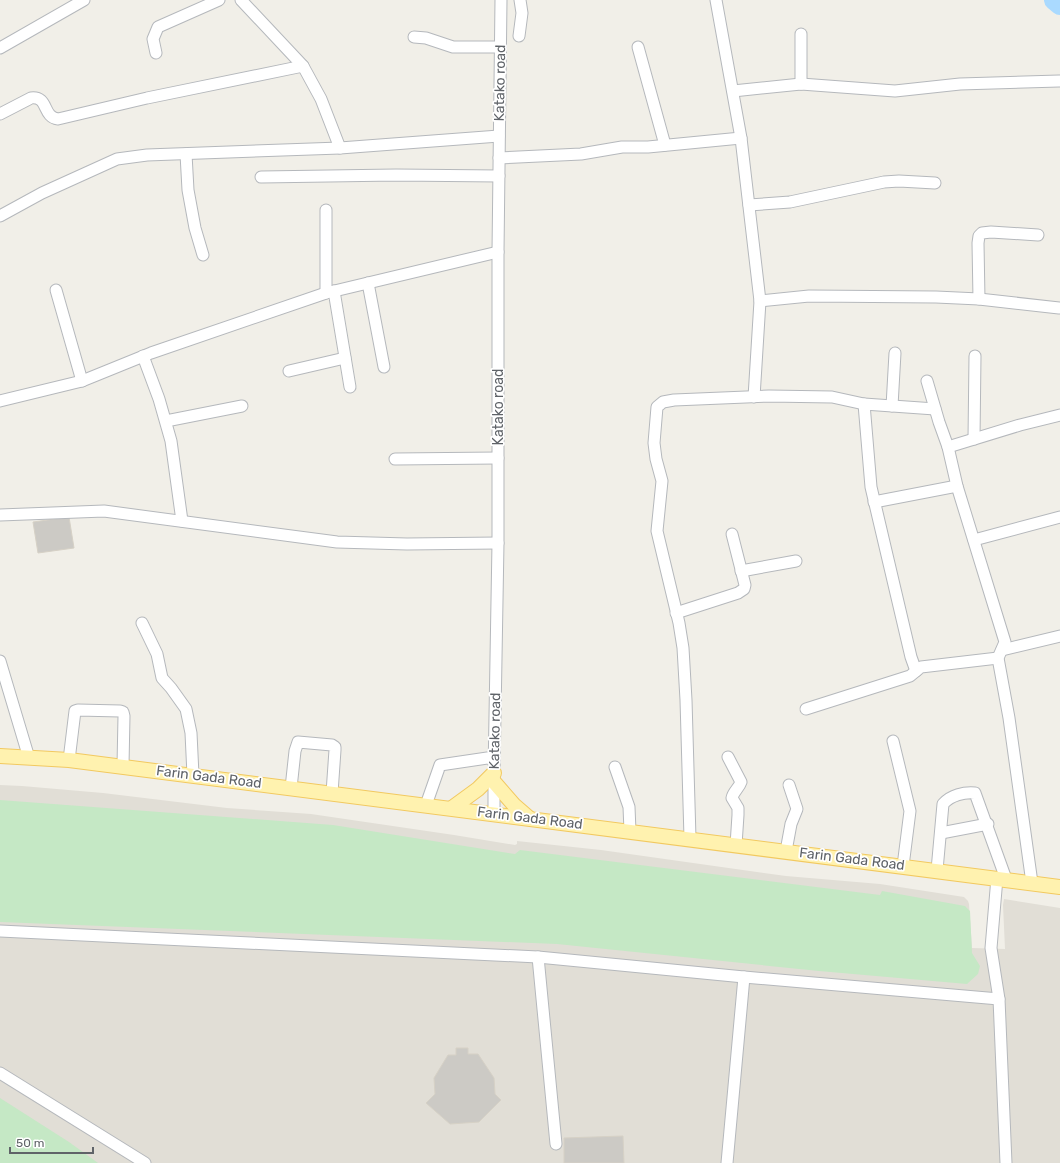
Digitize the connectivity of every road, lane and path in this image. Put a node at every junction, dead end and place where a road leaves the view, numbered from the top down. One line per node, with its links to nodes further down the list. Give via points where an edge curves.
1 (84, 0): 11 (street)
2 (219, 0): 13 (street, via 158,27 153,39)
3 (241, 0): 14 (street)
4 (501, 0): 12 (street, Katako road)
5 (520, 0): 8 (street)
6 (716, 0): 17 (street)
7 (801, 34): 16 (street)
8 (520, 36)
9 (414, 37): 12 (street, via 426,38 453,47)
10 (638, 47): 21 (street)
11 (0, 48)
12 (500, 48): 19 (street, Katako road)
13 (156, 53)
14 (303, 66): 18 (street, via 58,119 53,119 37,98); 22 (street, via 321,99)
15 (1059, 81): 16 (street, via 960,84 895,91)
16 (801, 84): 17 (street)
17 (733, 91): 20 (street)
18 (0, 114)
19 (499, 136): 22 (street); 24 (street, Katako road)
20 (741, 138): 21 (street); 28 (street)
21 (665, 145): 24 (street, via 622,147 581,154)
22 (340, 148): 23 (street)
23 (186, 154): 30 (street, via 116,159 42,193); 33 (street, via 188,190)
24 (499, 158): 25 (street, Katako road)
25 (499, 176): 26 (street); 32 (street, Katako road)
26 (261, 178)
27 (935, 183): 28 (street, via 884,182 790,202)
28 (749, 205): 38 (street)
29 (326, 210): 36 (street)
30 (0, 216)
31 (1038, 235): 37 (street, via 991,232 979,236)
32 (498, 252): 34 (street); 59 (street, Katako road)
33 (203, 255)
34 (368, 283): 36 (street); 44 (street)
35 (56, 290): 46 (street)
36 (330, 292): 41 (street); 43 (street)
37 (979, 300): 38 (street, via 809,296); 39 (street)
38 (760, 301): 49 (street)
39 (1059, 308)
40 (896, 353): 53 (street)
41 (143, 356): 46 (street); 56 (street)
42 (975, 356): 57 (street)
43 (345, 358): 45 (street); 48 (street)
44 (384, 367)
45 (288, 371)
46 (82, 381): 50 (street)
47 (927, 381): 54 (street)
48 (350, 387)
49 (754, 397): 51 (street, via 832,397); 71 (street, via 674,400 663,402 657,407 654,443 662,481 657,531)
50 (0, 401)
51 (864, 404): 53 (street); 62 (street, via 870,487)
52 (242, 406): 56 (street)
53 (892, 406): 54 (street)
54 (935, 408): 58 (street)
55 (1060, 415): 57 (street)
56 (166, 421): 65 (street)
57 (974, 439): 58 (street)
58 (948, 447): 61 (street)
59 (498, 458): 60 (street); 68 (street, Katako road)
60 (395, 459)
61 (957, 486): 62 (street); 67 (street)
62 (874, 502): 76 (street)
63 (0, 515): 65 (street, via 104,511)
64 (1060, 517): 67 (street)
65 (182, 521): 68 (street, via 337,542)
66 (732, 534): 70 (street)
67 (974, 540): 74 (street, via 1005,642)
68 (498, 543): 80 (street, Katako road)
69 (796, 561): 70 (street)
70 (741, 571): 71 (street, via 745,585 738,593)
71 (676, 613): 98 (street, via 683,648)
72 (142, 623): 86 (street, via 157,654 162,678 186,709 192,733)
73 (1060, 636): 74 (street)
74 (1000, 654): 76 (street, via 921,667); 104 (street)
75 (0, 660): 82 (street)
76 (916, 671): 77 (street, via 910,676)
77 (806, 709)
78 (893, 741): 101 (street, via 910,811)
79 (0, 756): 82 (main road, Farin Gada Road)
80 (494, 757): 87 (street, Katako road); 91 (street, via 440,765)
81 (728, 757): 99 (street, via 740,782 732,798 738,808)
82 (29, 758): 83 (main road, Farin Gada Road)
83 (69, 760): 84 (main road, Farin Gada Road); 84 (street, via 75,712 120,711 124,716)
84 (123, 766): 86 (main road, Farin Gada Road)
85 (615, 767): 96 (street, via 628,807)
86 (193, 775): 89 (main road, Farin Gada Road)
87 (494, 777): 92 (main road); 93 (street, Katako road); 94 (main road, via 514,805)
88 (790, 786): 100 (street, via 797,809 791,824)
89 (291, 788): 90 (main road, Farin Gada Road); 90 (street, via 298,742 332,745 335,750)
90 (332, 793): 91 (main road, Farin Gada Road)
91 (426, 805): 92 (main road, Farin Gada Road)
92 (452, 808): 93 (main road, Farin Gada Road)
93 (494, 814): 94 (main road, Farin Gada Road)
94 (529, 818): 96 (main road, Farin Gada Road)
95 (988, 824): 97 (street); 97 (street, via 975,794 968,792 948,798 943,804); 103 (street)
96 (630, 831): 98 (main road, Farin Gada Road)
97 (941, 833): 102 (street)
98 (690, 838): 99 (main road, Farin Gada Road)
99 (736, 845): 100 (main road, Farin Gada Road)
100 (786, 851): 101 (main road, Farin Gada Road)
101 (903, 866): 102 (main road, Farin Gada Road)
102 (937, 870): 103 (main road, Farin Gada Road)
103 (1002, 879): 104 (main road, Farin Gada Road); 109 (street, via 991,948)
104 (1032, 883): 105 (main road, Farin Gada Road)
105 (1060, 886)
106 (0, 931): 107 (street)
107 (538, 957): 108 (street); 111 (street)
108 (744, 977): 109 (street); 113 (street)
109 (999, 999): 114 (street)
110 (0, 1073): 112 (street)
111 (556, 1144)
112 (145, 1163)
113 (727, 1163)
114 (1006, 1163)

